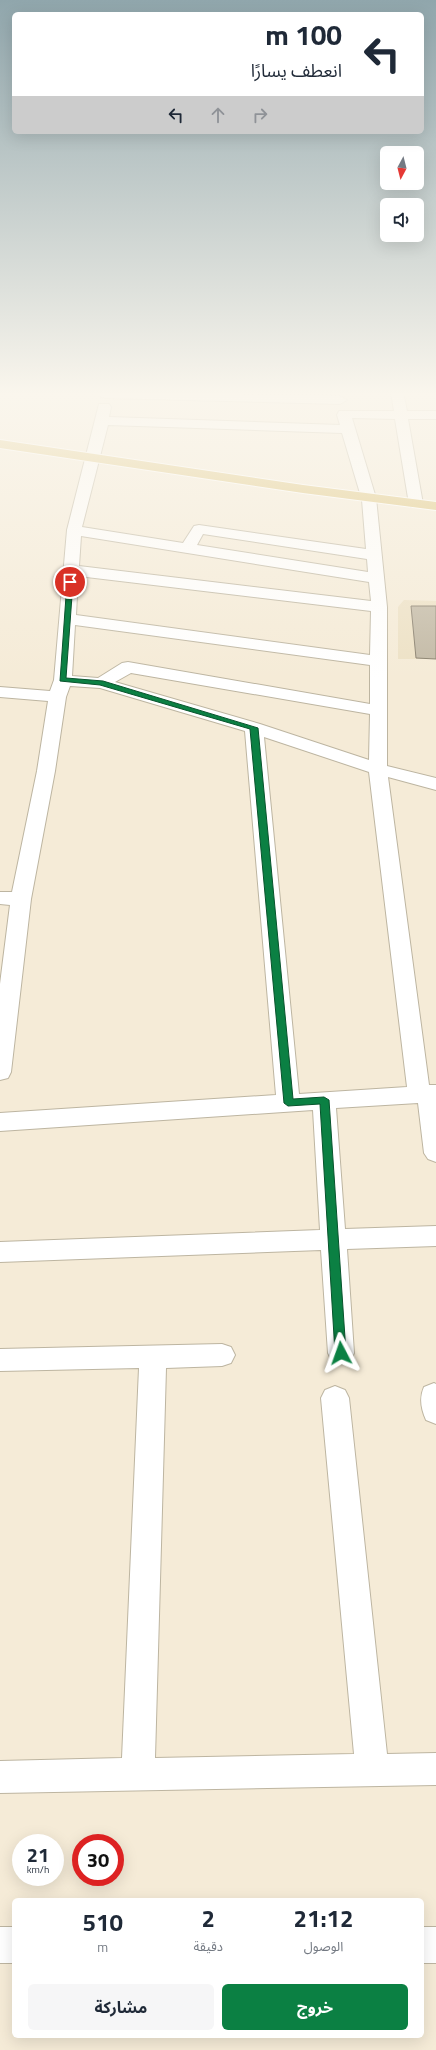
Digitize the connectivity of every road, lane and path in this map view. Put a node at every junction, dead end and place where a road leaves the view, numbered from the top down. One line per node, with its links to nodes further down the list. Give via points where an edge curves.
1 (85, 488): 9 (street)
2 (281, 488): 5 (main road)
3 (365, 488): 5 (street)
4 (413, 488): 6 (street)
5 (369, 500): 6 (main road); 8 (main road); 11 (street)
6 (416, 504): 7 (main road)
7 (436, 506)
8 (436, 511)
9 (74, 530): 10 (street); 12 (street)
10 (187, 548): 11 (street, via 199,529); 13 (street)
11 (374, 555): 13 (street)
12 (71, 570): 14 (street); 15 (street)
13 (376, 578): 14 (street)
14 (379, 607): 16 (street)
15 (67, 619): 16 (street); 18 (street)
16 (377, 661): 20 (street)
17 (101, 683): 18 (street); 20 (street, via 128,668); 21 (street)
18 (60, 688): 19 (street); 25 (street)
19 (0, 692)
20 (377, 710): 22 (street)
21 (254, 728): 22 (street); 29 (street)
22 (378, 769): 23 (street); 27 (street)
23 (436, 784)
24 (0, 898): 25 (street)
25 (21, 899): 26 (street)
26 (0, 1072)
27 (428, 1094): 28 (street); 31 (street)
28 (324, 1100): 29 (street); 33 (street)
29 (288, 1103): 30 (street)
30 (0, 1122)
31 (436, 1153)
32 (436, 1236): 33 (street)
33 (333, 1240): 34 (street); 35 (street)
34 (0, 1252)
35 (341, 1353)
36 (222, 1355): 37 (street)
37 (153, 1356): 38 (street); 42 (street)
38 (0, 1360)
39 (335, 1398): 41 (street)
40 (436, 1769): 41 (street)
41 (372, 1770): 42 (street)
42 (138, 1775): 43 (street)
43 (0, 1777)
44 (0, 1945): 45 (street)
45 (12, 1945)
46 (424, 1945): 47 (street)
47 (436, 1945)

